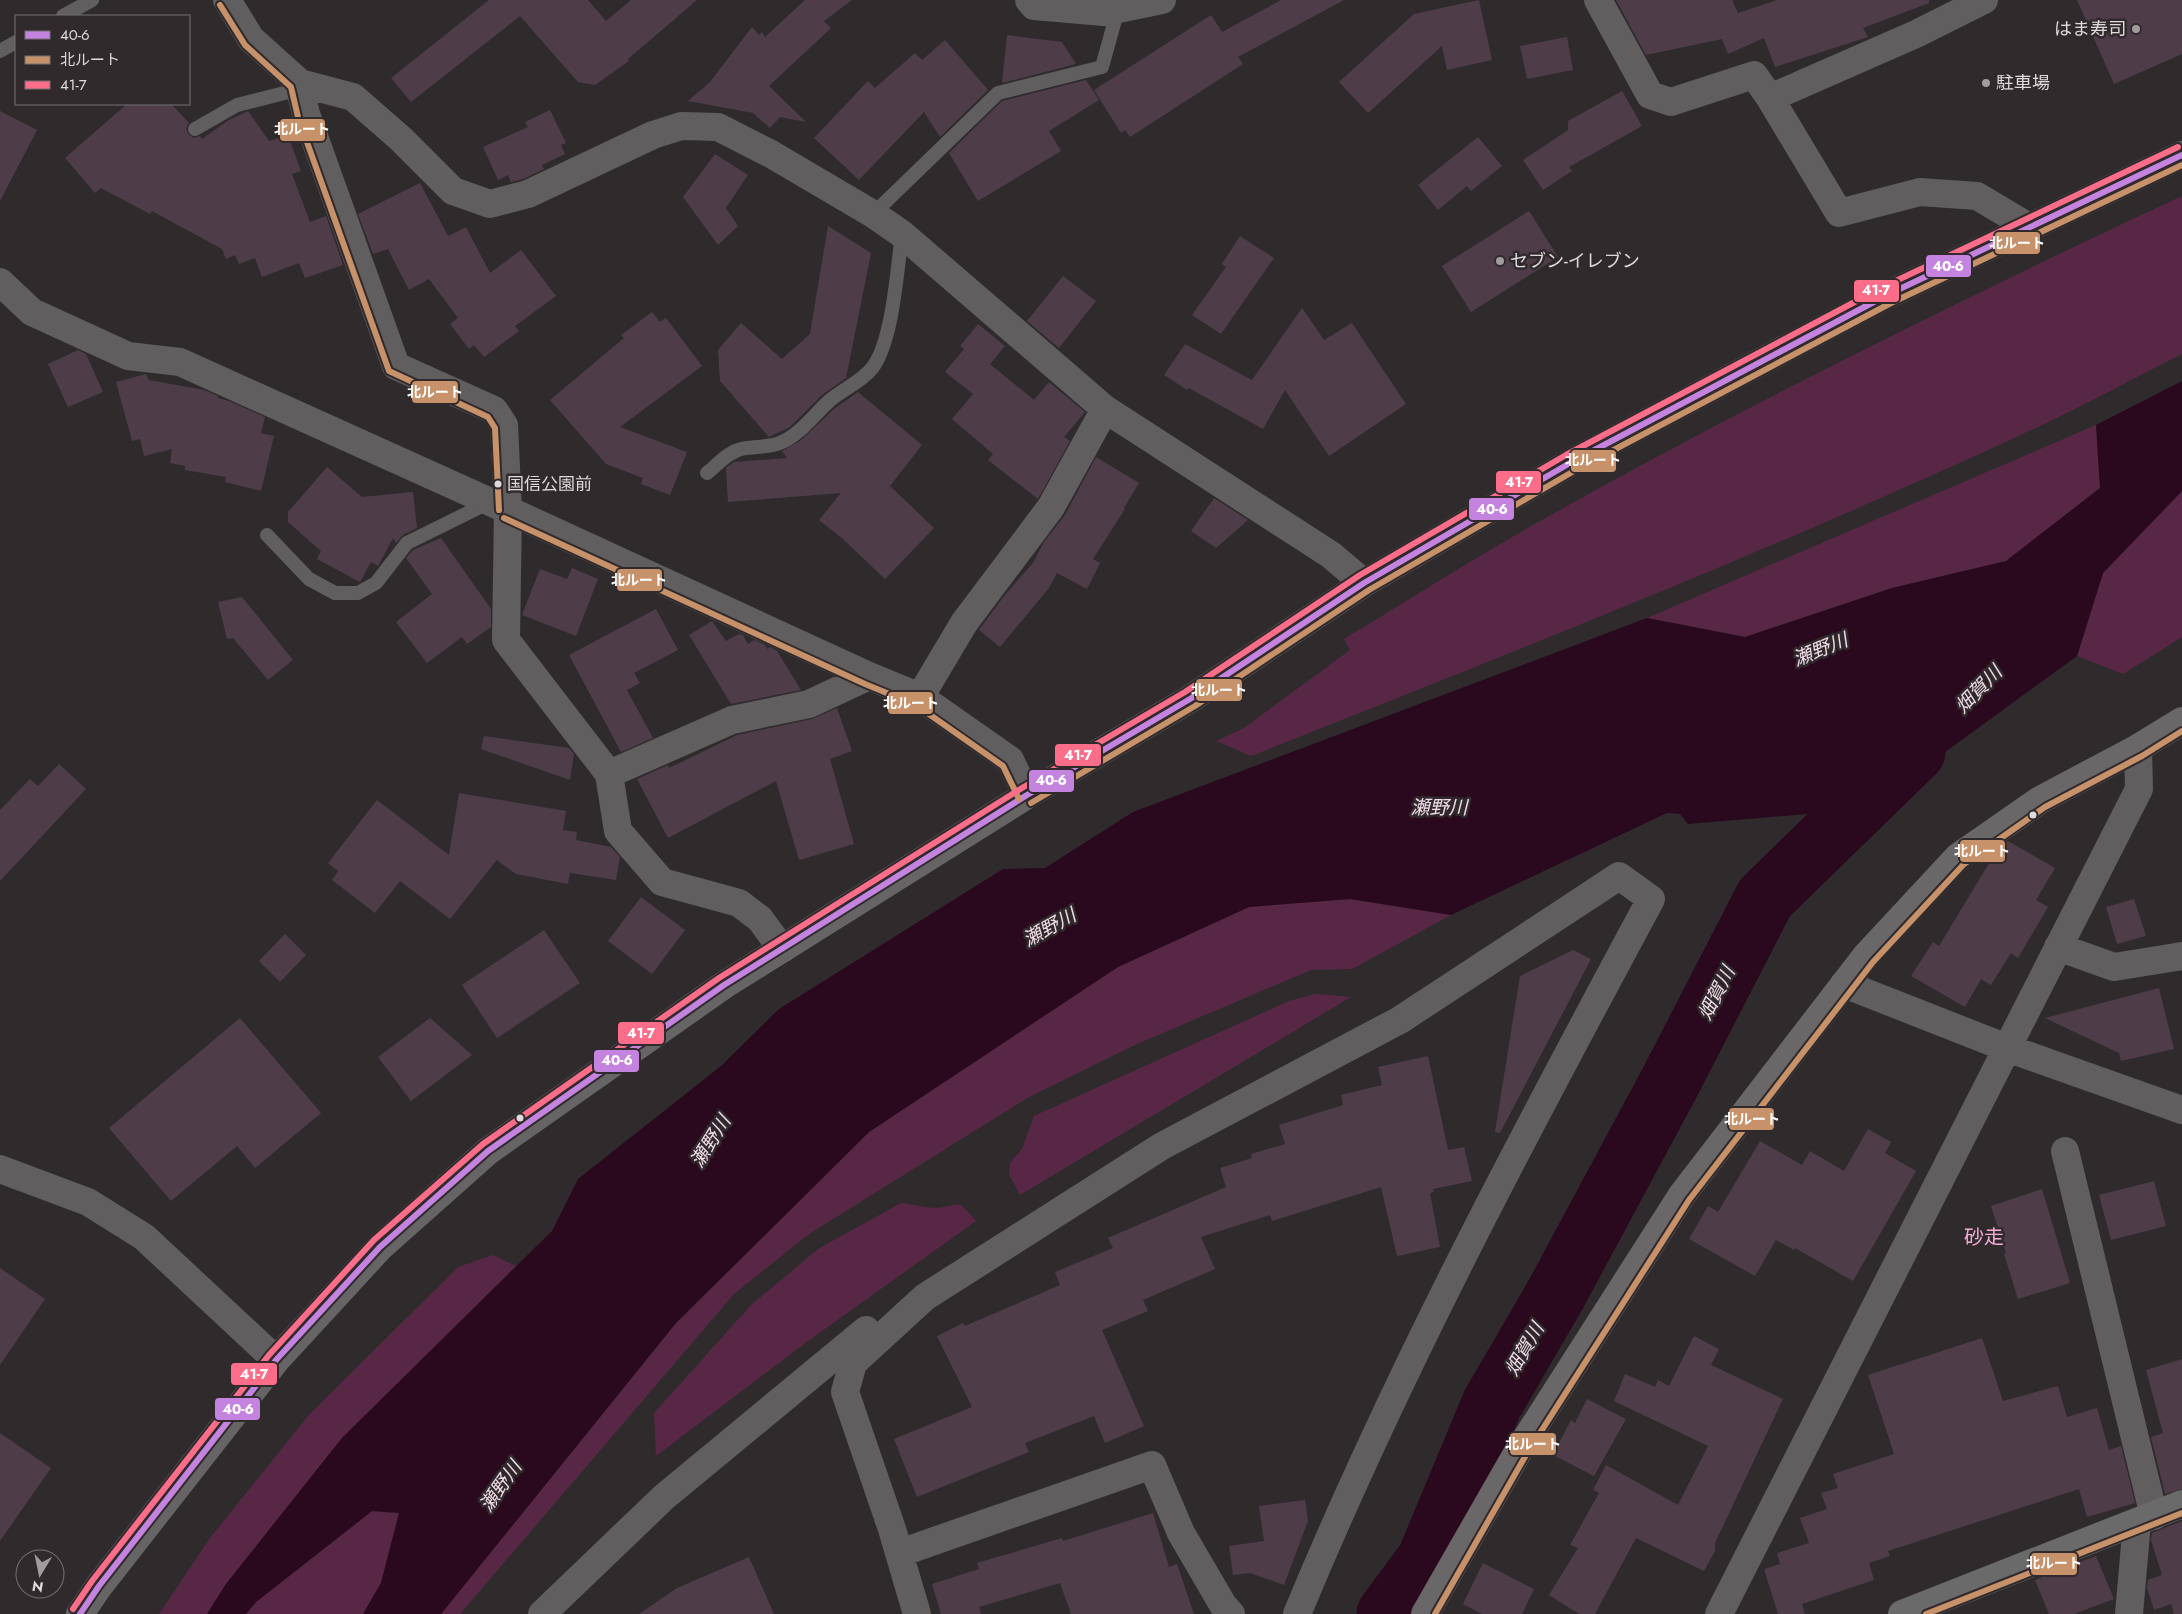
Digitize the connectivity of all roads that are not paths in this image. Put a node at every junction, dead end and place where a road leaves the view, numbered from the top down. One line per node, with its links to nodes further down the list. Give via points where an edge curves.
1 (92, 0): 8 (lane)
2 (226, 0): 11 (street, via 252,39)
3 (1028, 0): 7 (street, via 1034,6 1104,12)
4 (1162, 0): 7 (street)
5 (1598, 0): 12 (street, via 1650,96 1671,102 1754,75)
6 (1984, 0): 12 (street, via 1916,34)
7 (1118, 9): 15 (lane, via 1102,67 998,93)
8 (64, 15)
9 (15, 43): 10 (lane)
10 (0, 51)
11 (300, 86): 13 (lane, via 237,105); 15 (street, via 352,97 389,128 452,191 490,204 528,194 653,135 690,126 718,127); 21 (street, via 306,114 396,366 494,410 504,424)
12 (1770, 98): 16 (street, via 1839,213 1920,192 1976,196)
13 (195, 129)
14 (2182, 155): 16 (highway)
15 (873, 214): 17 (street)
16 (2029, 227): 23 (highway, via 1887,294 1570,462)
17 (902, 234): 19 (street); 20 (lane, via 882,349 872,368 840,391 782,442 739,449)
18 (0, 282): 21 (street, via 32,312 128,356 180,362)
19 (1105, 409): 23 (street, via 1331,555); 25 (street, via 1051,507 964,623)
20 (707, 473)
21 (499, 506): 22 (lane, via 407,543 376,583 358,593 335,593 309,579); 24 (street); 28 (street, via 506,640)
22 (266, 535)
23 (1364, 583): 29 (highway, via 1190,699)
24 (869, 676): 25 (street); 28 (street, via 809,704 732,720)
25 (920, 697): 29 (street, via 1010,760)
26 (2182, 721): 27 (main road)
27 (2138, 748): 30 (street, via 2139,789); 33 (main road, via 2040,800 1958,857)
28 (609, 774): 31 (street, via 618,831 662,882 739,903 760,919)
29 (1027, 795): 31 (highway)
30 (2058, 947): 32 (street, via 2114,967); 34 (street)
31 (782, 949): 39 (highway, via 724,985 488,1151 380,1247)
32 (2182, 956)
33 (1844, 984): 34 (street); 48 (main road, via 1682,1195 1519,1450)
34 (2007, 1048): 35 (street); 49 (street)
35 (2182, 1110)
36 (2065, 1151): 41 (street)
37 (4, 1178): 39 (street, via 88,1202 144,1237)
38 (907, 1314): 42 (street, via 853,1363 845,1392); 44 (street, via 865,1330 767,1409 664,1497); 47 (street, via 925,1297 1162,1146 1400,1020 1619,876 1651,899 1518,1146 1388,1405)
39 (276, 1360): 43 (highway)
40 (2182, 1504): 41 (main road)
41 (2145, 1519): 50 (main road); 51 (street)
42 (900, 1553): 45 (street); 46 (street, via 1152,1465 1182,1533)
43 (80, 1614)
44 (542, 1614)
45 (917, 1614)
46 (1231, 1614)
47 (1297, 1614)
48 (1425, 1614)
49 (1718, 1614)
50 (1902, 1614)
51 (2129, 1614)

